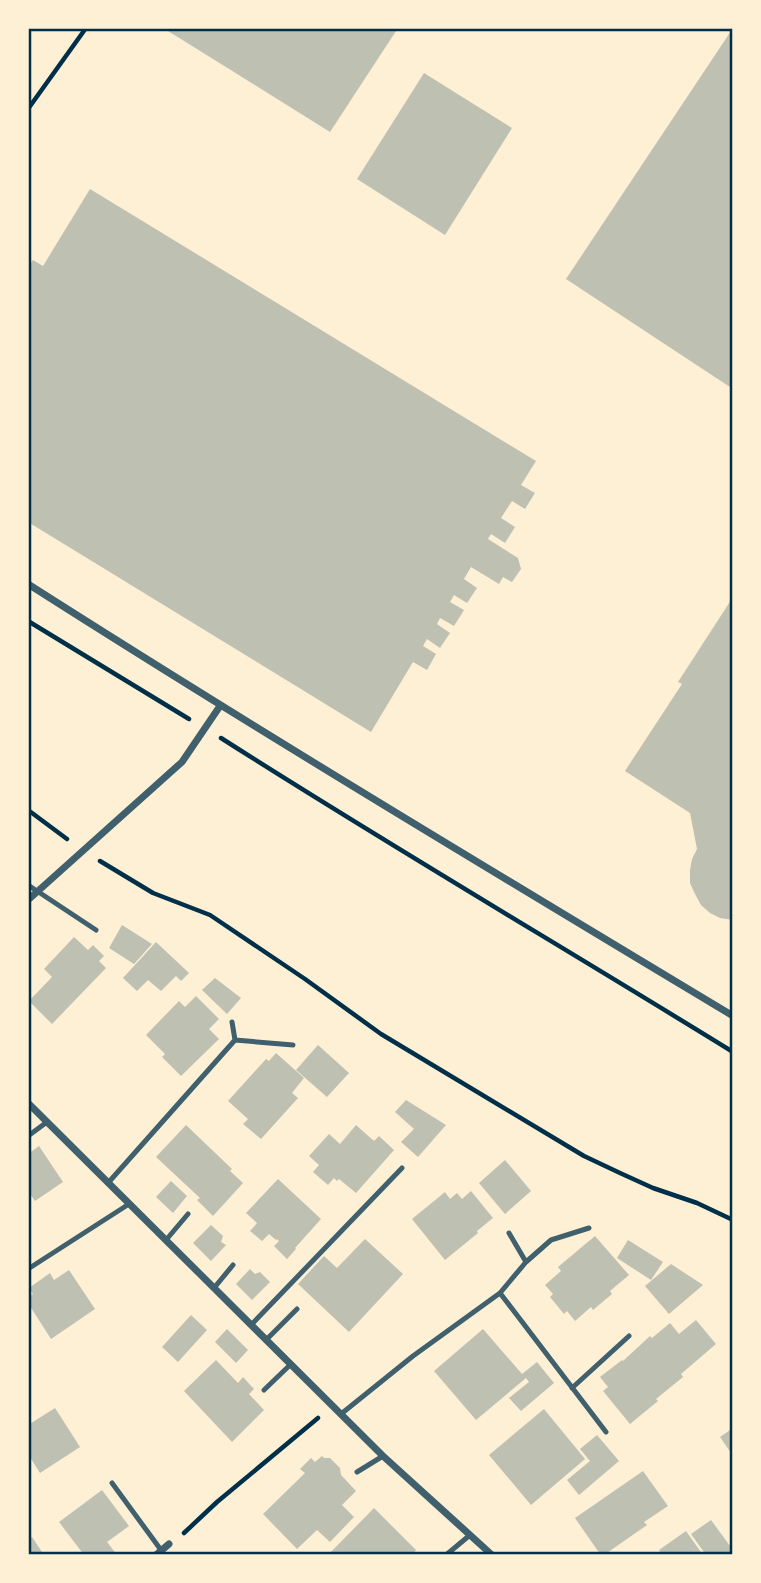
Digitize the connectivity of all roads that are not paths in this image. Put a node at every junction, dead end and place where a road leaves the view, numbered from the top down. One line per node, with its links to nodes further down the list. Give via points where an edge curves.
1 (28, 584): 2 (street)
2 (220, 706): 4 (street, via 182,762); 7 (street)
3 (28, 885): 4 (lane)
4 (36, 892): 5 (street); 6 (lane)
5 (28, 900)
6 (96, 930)
7 (733, 1016)
8 (232, 1022): 9 (lane)
9 (235, 1040): 10 (lane); 15 (lane)
10 (293, 1045)
11 (28, 1103): 12 (street)
12 (47, 1122): 13 (lane); 15 (street)
13 (28, 1136)
14 (402, 1168): 27 (lane)
15 (108, 1183): 16 (street)
16 (129, 1204): 20 (street); 23 (lane)
17 (188, 1214): 20 (lane)
18 (589, 1228): 21 (lane, via 551,1240)
19 (509, 1233): 21 (lane)
20 (166, 1240): 24 (street)
21 (526, 1262): 25 (lane)
22 (233, 1265): 24 (lane)
23 (28, 1269)
24 (214, 1288): 27 (street)
25 (500, 1293): 31 (lane); 33 (lane)
26 (298, 1308): 29 (lane)
27 (251, 1325): 29 (street)
28 (629, 1336): 31 (lane)
29 (266, 1339): 30 (street)
30 (291, 1364): 32 (lane); 33 (street)
31 (572, 1388): 34 (lane)
32 (264, 1390)
33 (341, 1414): 35 (street)
34 (606, 1432)
35 (383, 1456): 36 (lane); 38 (street)
36 (357, 1472)
37 (112, 1483): 40 (lane)
38 (470, 1535): 41 (lane); 42 (street)
39 (169, 1544): 40 (street)
40 (159, 1553)
41 (446, 1555)
42 (492, 1555)

